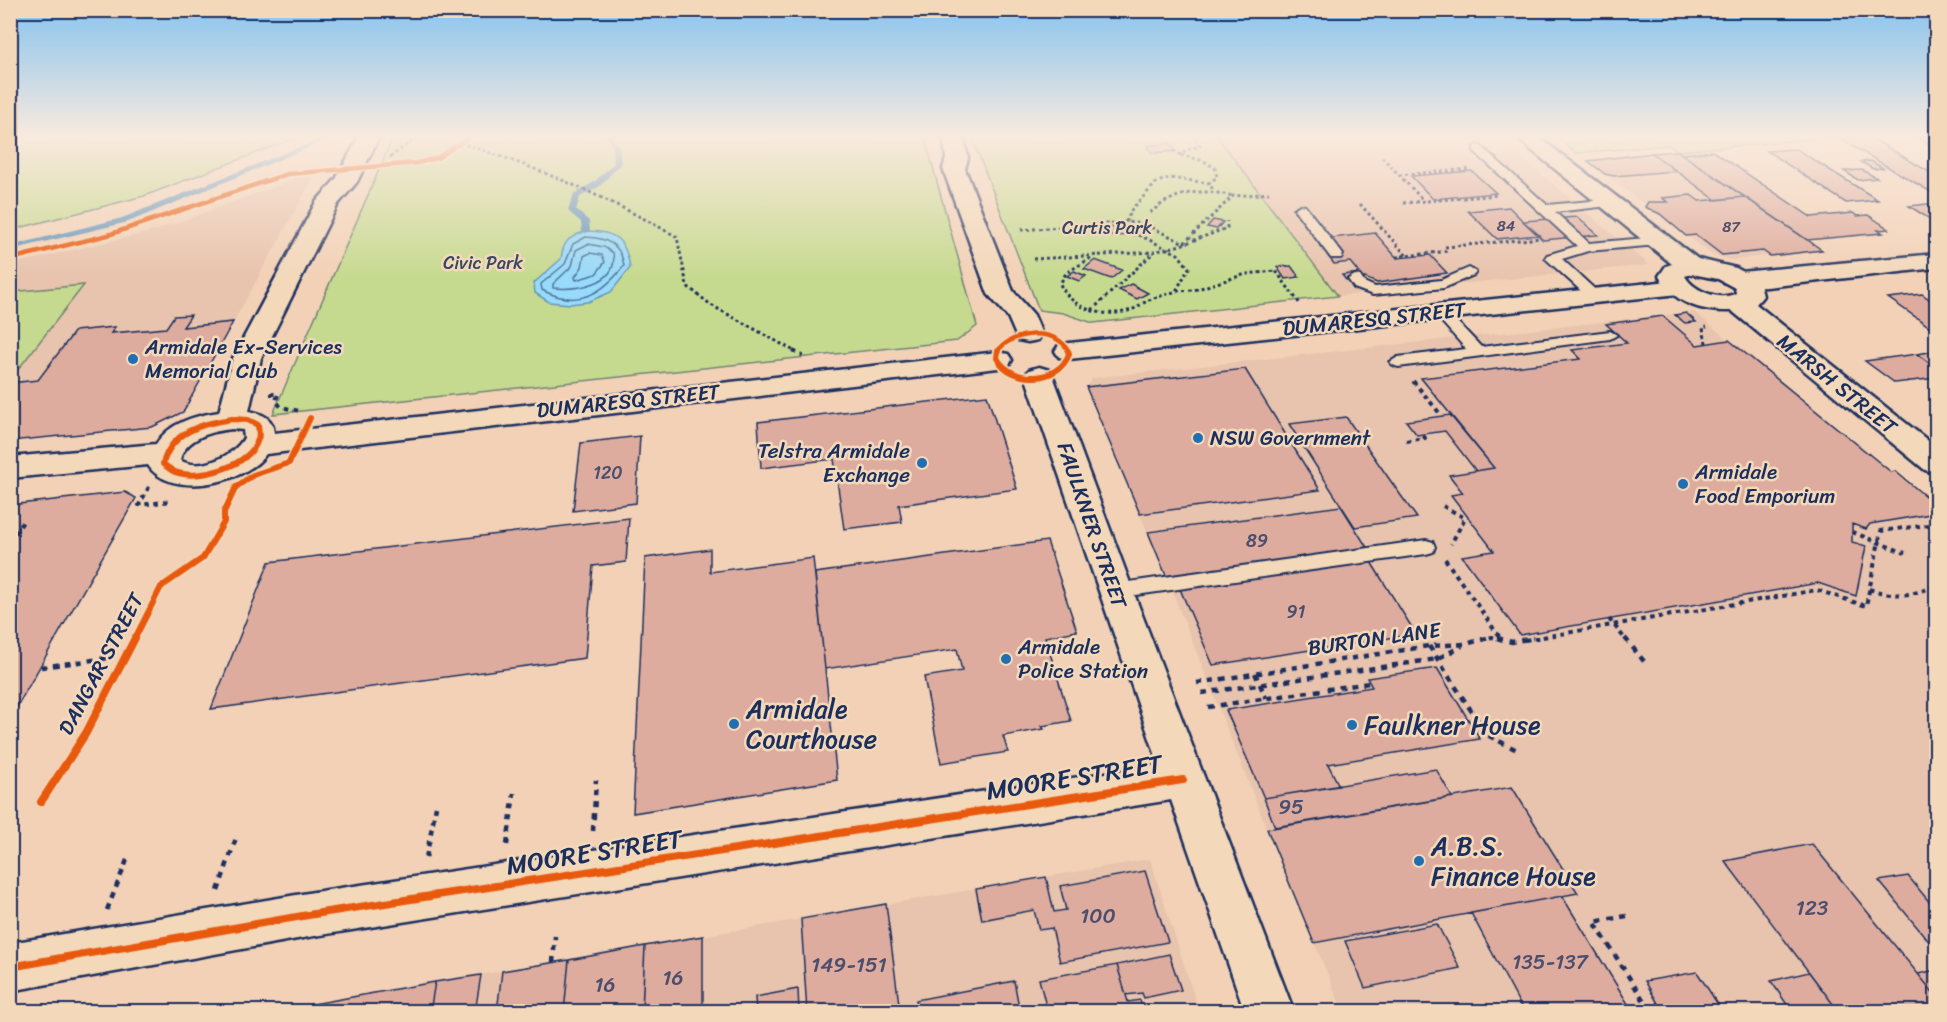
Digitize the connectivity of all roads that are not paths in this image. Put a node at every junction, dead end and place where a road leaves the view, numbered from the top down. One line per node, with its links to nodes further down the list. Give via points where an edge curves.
1 (345, 183): 23 (street, via 328,202 247,358)
2 (959, 183): 16 (street, via 1001,294 1021,315)
3 (1516, 183): 7 (lane)
4 (1584, 183): 5 (street)
5 (1609, 202): 7 (lane); 8 (street)
6 (1300, 209): 11 (lane, via 1359,285 1373,291 1444,284)
7 (1543, 209): 9 (lane)
8 (1658, 241): 9 (lane); 12 (street)
9 (1586, 247): 14 (lane, via 1552,258)
10 (1936, 261): 13 (street, via 1767,279)
11 (1469, 272)
12 (1685, 277): 13 (street, via 1707,301); 14 (street, DUMARESQ STREET)
13 (1739, 292): 26 (street, MARSH STREET)
14 (1595, 296): 15 (street, DUMARESQ STREET)
15 (1440, 312): 18 (street, DUMARESQ STREET); 19 (lane)
16 (1028, 334): 18 (street, via 1053,338); 20 (street, via 1003,343)
17 (1610, 335): 19 (lane)
18 (1069, 351): 22 (street, via 1070,360 1065,368)
19 (1477, 352): 21 (lane)
20 (998, 360): 22 (street, via 1012,372); 24 (street, DUMARESQ STREET, via 305,428)
21 (1398, 362)
22 (1040, 376): 29 (street, FAULKNER STREET)
23 (232, 419): 24 (street, via 258,425); 25 (street, via 192,429 174,441)
24 (258, 445): 25 (street, via 233,465 196,475 169,471 163,464)
25 (164, 454): 27 (street)
26 (1936, 463)
27 (10, 468)
28 (1426, 547): 29 (lane)
29 (1115, 591): 30 (street, FAULKNER STREET)
30 (1184, 780): 31 (street, MOORE STREET, via 314,914); 32 (street, FAULKNER STREET)
31 (10, 967)
32 (1270, 1011)

